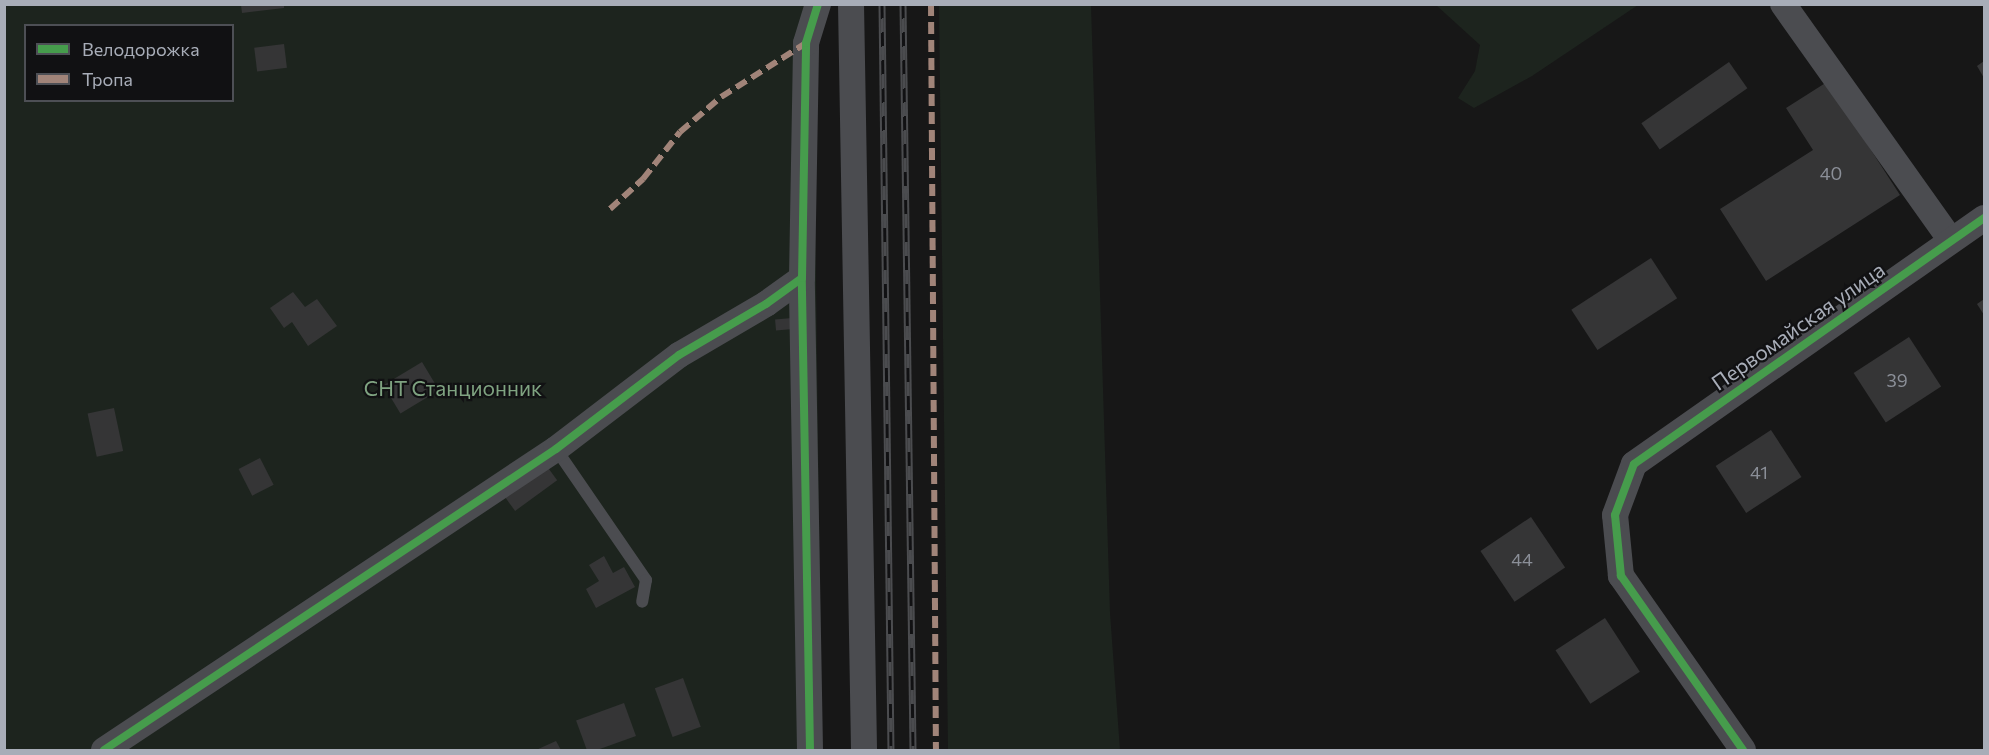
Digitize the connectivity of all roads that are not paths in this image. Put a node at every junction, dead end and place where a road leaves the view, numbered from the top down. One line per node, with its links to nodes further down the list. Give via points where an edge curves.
1 (818, 4): 6 (street, via 806,43)
2 (851, 4): 11 (street)
3 (1782, 4): 5 (street)
4 (1984, 218): 5 (street, Первомайская улица)
5 (1951, 240): 12 (street, Первомайская улица, via 1634,464 1615,515 1621,576)
6 (802, 278): 7 (street, via 679,355); 10 (street)
7 (556, 449): 8 (lane, via 646,580); 9 (street)
8 (642, 602)
9 (104, 750)
10 (810, 750)
11 (864, 750)
12 (1743, 750)

